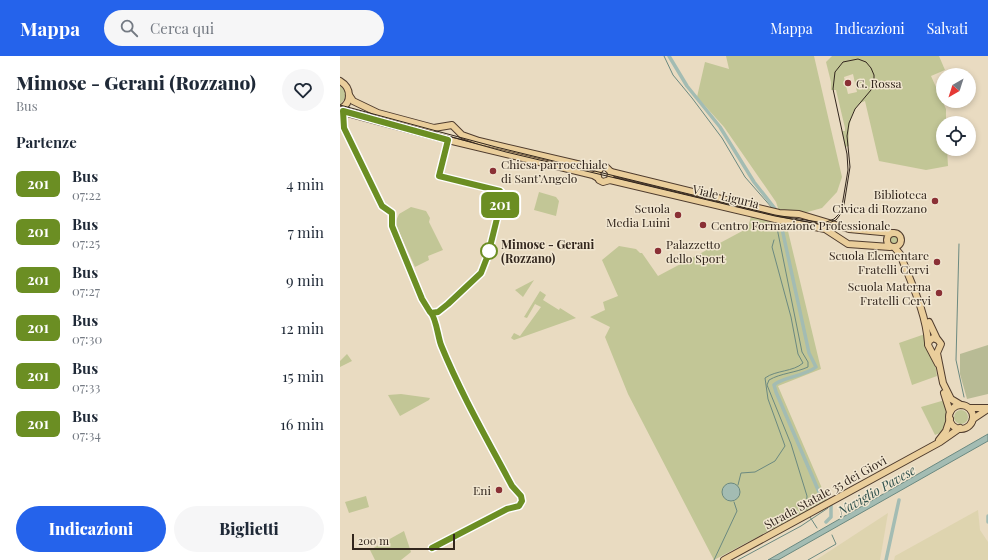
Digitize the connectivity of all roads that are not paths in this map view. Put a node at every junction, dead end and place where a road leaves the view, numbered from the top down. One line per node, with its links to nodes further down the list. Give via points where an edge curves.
1 (340, 81): 2 (main road, via 347,87)
2 (350, 95): 3 (main road); 4 (main road, via 353,102 378,113 434,128)
3 (340, 110): 6 (main road)
4 (444, 127): 5 (main road, via 452,125); 6 (main road, via 442,134)
5 (457, 132): 6 (main road, via 456,137); 7 (main road, via 479,141)
6 (448, 140): 9 (main road)
7 (600, 169): 8 (main road, via 606,167); 9 (main road, via 597,173)
8 (611, 172): 10 (main road); 11 (main road, Viale Liguria, via 779,213 799,214 849,229)
9 (598, 178): 10 (main road, via 603,182)
10 (610, 180): 13 (main road, Viale Liguria, via 825,229 848,244)
11 (892, 233): 12 (main road, via 899,235); 13 (main road, via 886,240)
12 (901, 243): 13 (main road); 14 (main road)
13 (893, 247): 14 (main road, via 899,252)
14 (908, 273): 15 (main road)
15 (924, 315): 16 (main road); 17 (main road)
16 (937, 339): 17 (main road, via 932,339); 19 (main road, via 941,344)
17 (928, 343): 18 (main road)
18 (931, 350): 19 (main road); 20 (main road)
19 (938, 350): 20 (main road)
20 (938, 364): 21 (main road)
21 (943, 383): 22 (main road, via 951,399); 25 (main road)
22 (961, 405): 23 (main road); 25 (main road, via 955,406)
23 (970, 408): 24 (main road); 27 (main road)
24 (988, 409): 27 (main road)
25 (950, 412): 26 (main road)
26 (950, 419): 28 (main road, via 953,425); 29 (main road, Strada Statale 35 dei Giovi, via 946,430)
27 (973, 419): 28 (main road, via 968,427)
28 (960, 428): 29 (main road, Strada Statale 35 dei Giovi)
29 (935, 444): 30 (main road, Strada Statale 35 dei Giovi)
30 (724, 560)

